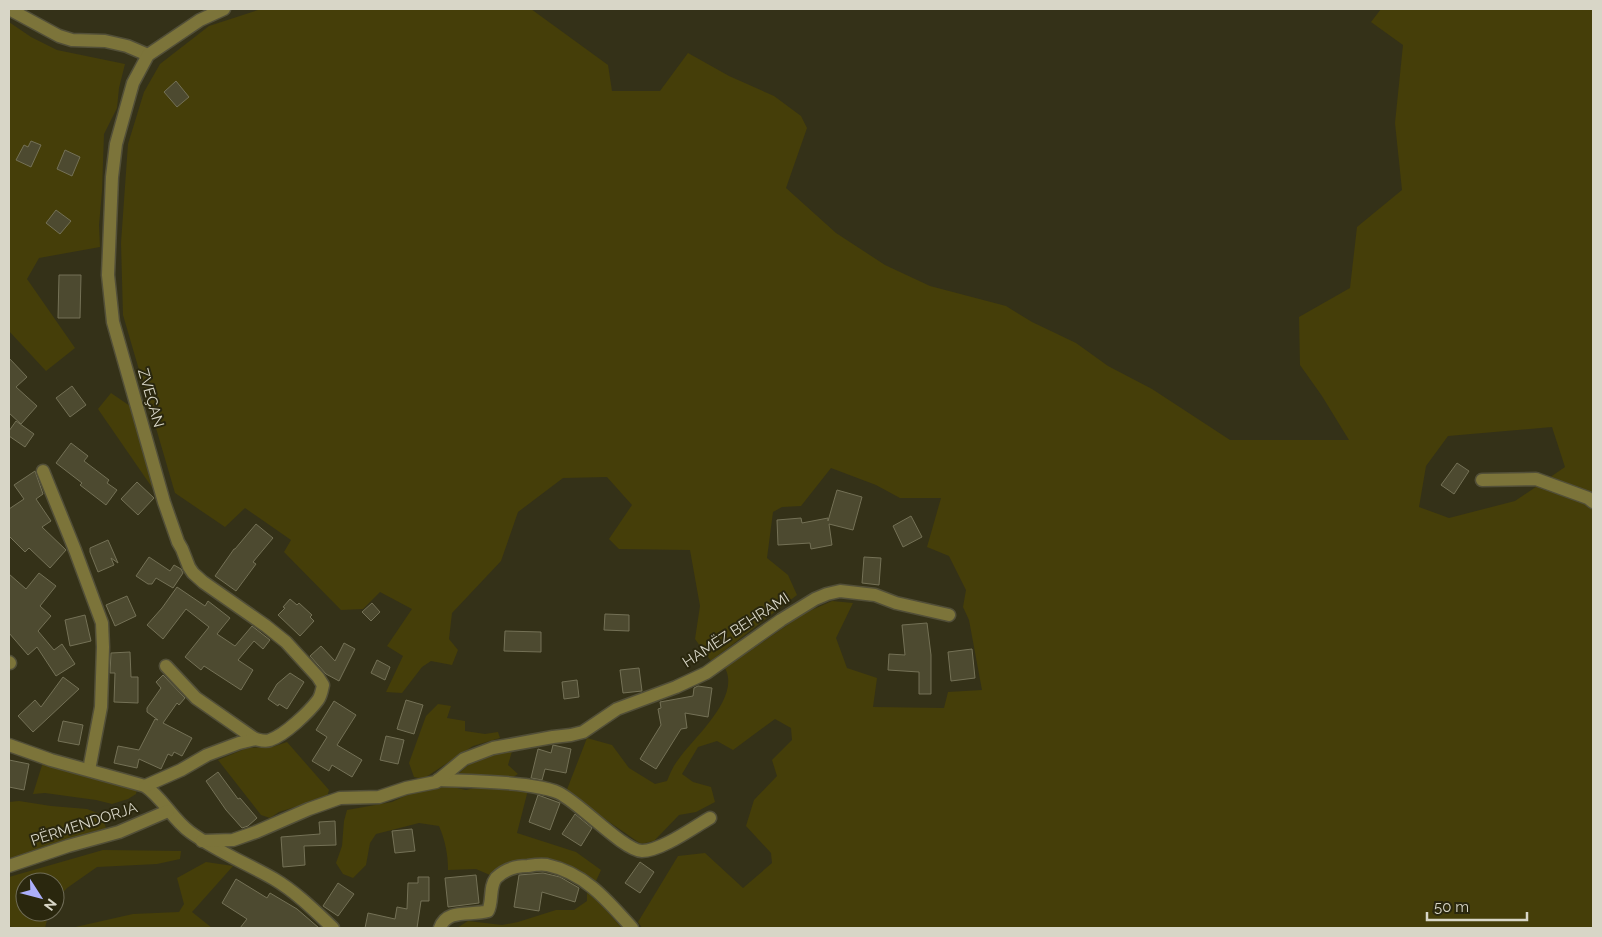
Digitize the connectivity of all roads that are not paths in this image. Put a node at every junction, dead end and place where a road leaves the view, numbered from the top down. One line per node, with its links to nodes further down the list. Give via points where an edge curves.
1 (9, 9): 3 (street, via 59,36 72,40 105,41)
2 (224, 9): 3 (street, via 200,20)
3 (148, 55): 9 (street, ZVEÇAN, via 134,84 116,144 108,275 113,322 164,502 189,567 203,582 286,642 323,685 318,699 284,732 270,740)
4 (43, 471): 11 (street, via 102,623 101,707)
5 (1482, 480): 6 (street, via 1536,479)
6 (1593, 502)
7 (949, 615): 12 (street, HAMËZ BEHRAMI, via 875,595 827,594 781,620 706,673 617,709 583,732 502,746 464,759)
8 (166, 666): 9 (street, via 196,698)
9 (255, 739): 13 (street, ZVEÇAN, via 207,755)
10 (9, 745): 11 (street)
11 (89, 770): 13 (street)
12 (438, 780): 15 (street, HAMËZ BEHRAMI, via 499,782 540,787 558,793 624,844 643,851 672,841); 16 (street, HAMËZ BEHRAMI, via 379,797 340,798 233,840)
13 (145, 786): 14 (street)
14 (168, 811): 16 (street); 17 (street, PËRMENDORJA, via 119,832)
15 (710, 818)
16 (202, 841): 18 (street, via 276,880)
17 (9, 866)
18 (333, 928)
19 (440, 928): 20 (street, via 449,916 488,911 493,885 502,873 515,866 546,865 577,876 601,893)
20 (632, 928)

